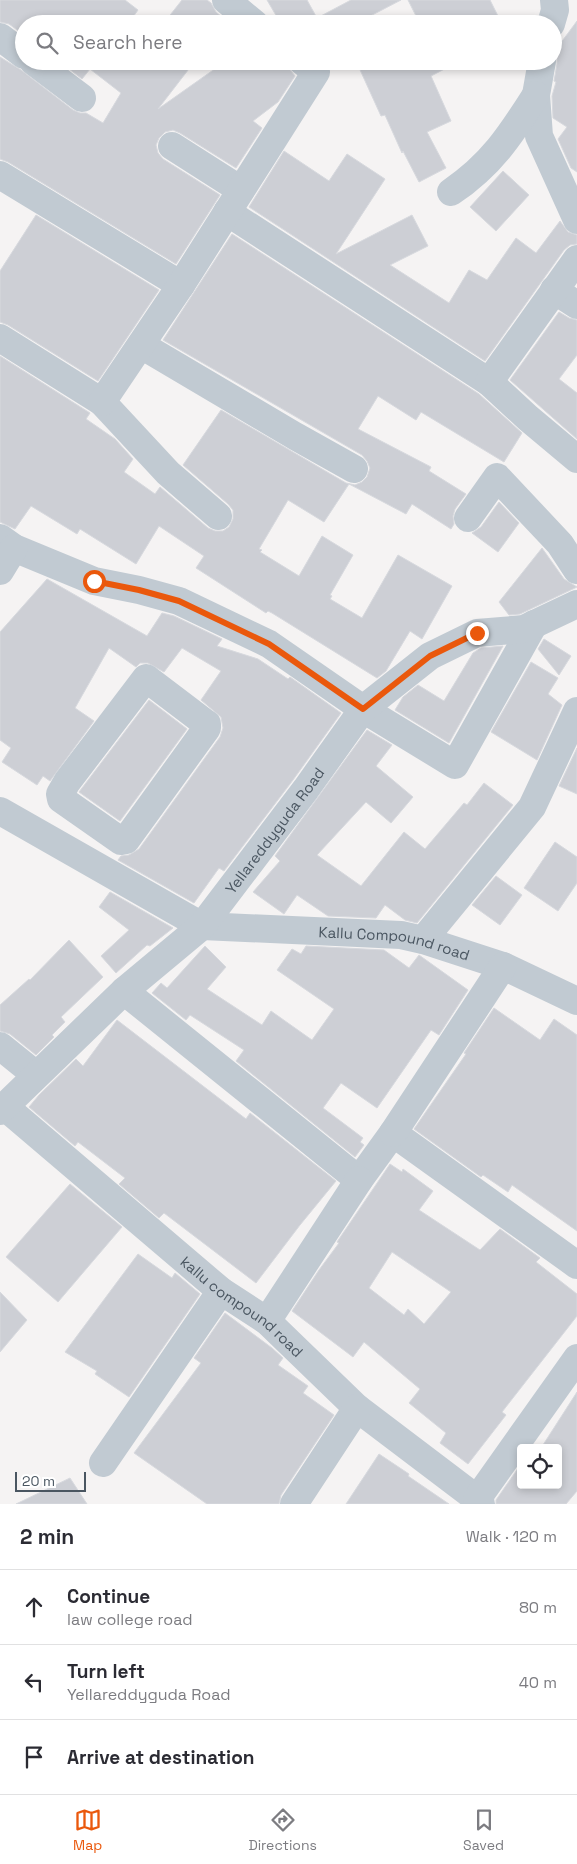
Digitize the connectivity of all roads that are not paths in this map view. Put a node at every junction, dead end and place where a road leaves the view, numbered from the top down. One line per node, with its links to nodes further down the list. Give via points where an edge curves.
1 (226, 0): 2 (street)
2 (244, 15)
3 (0, 37): 4 (street)
4 (15, 48)
5 (45, 70): 9 (street)
6 (313, 70): 13 (street, via 316,72)
7 (540, 70): 8 (street)
8 (536, 95): 12 (street, via 488,162); 14 (street, via 539,136)
9 (82, 98)
10 (172, 146): 13 (street)
11 (0, 175): 16 (street)
12 (451, 192)
13 (234, 201): 16 (street); 21 (street)
14 (577, 220)
15 (577, 259): 17 (street)
16 (180, 285): 20 (street)
17 (554, 290): 18 (street); 21 (street)
18 (577, 305)
19 (0, 338): 22 (street)
20 (141, 345): 22 (street); 24 (street)
21 (489, 382): 23 (street)
22 (102, 402): 25 (street, via 168,473)
23 (577, 459)
24 (354, 469)
25 (218, 516)
26 (468, 518): 28 (street, via 497,477 560,544)
27 (7, 543): 29 (street); 32 (street, via 94,581 179,601 269,644)
28 (577, 570)
29 (0, 571)
30 (577, 604): 31 (street, Yellareddyguda Road)
31 (534, 624): 32 (street, Yellareddyguda Road, via 477,633 430,656); 32 (street, via 455,765)
32 (363, 709): 39 (street, Yellareddyguda Road)
33 (577, 710): 40 (street, via 532,807)
34 (0, 811): 37 (street)
35 (80, 812): 36 (street); 36 (street, via 61,799 60,792 148,679 207,724 207,728 126,840); 37 (street)
36 (111, 835): 38 (street)
37 (59, 844): 38 (street)
38 (94, 864): 39 (street)
39 (202, 926): 40 (street, Kallu Compound road, via 401,935); 42 (street, Yellareddyguda Road)
40 (423, 940): 41 (street, Kallu Compound road)
41 (503, 966): 43 (street, Kallu Compound road); 47 (street)
42 (124, 990): 45 (street, Yellareddyguda Road); 48 (street)
43 (577, 1001)
44 (0, 1046): 45 (street)
45 (36, 1075): 46 (street, Yellareddyguda Road)
46 (2, 1109): 50 (street, kallu compound road)
47 (393, 1133): 48 (street); 49 (street)
48 (359, 1180): 51 (street)
49 (577, 1265)
50 (221, 1291): 51 (street, kallu compound road); 54 (street)
51 (266, 1321): 53 (street, kallu compound road)
52 (577, 1358): 55 (street)
53 (357, 1408): 55 (street, kallu compound road); 56 (street)
54 (102, 1463)
55 (479, 1502)
56 (294, 1504)

